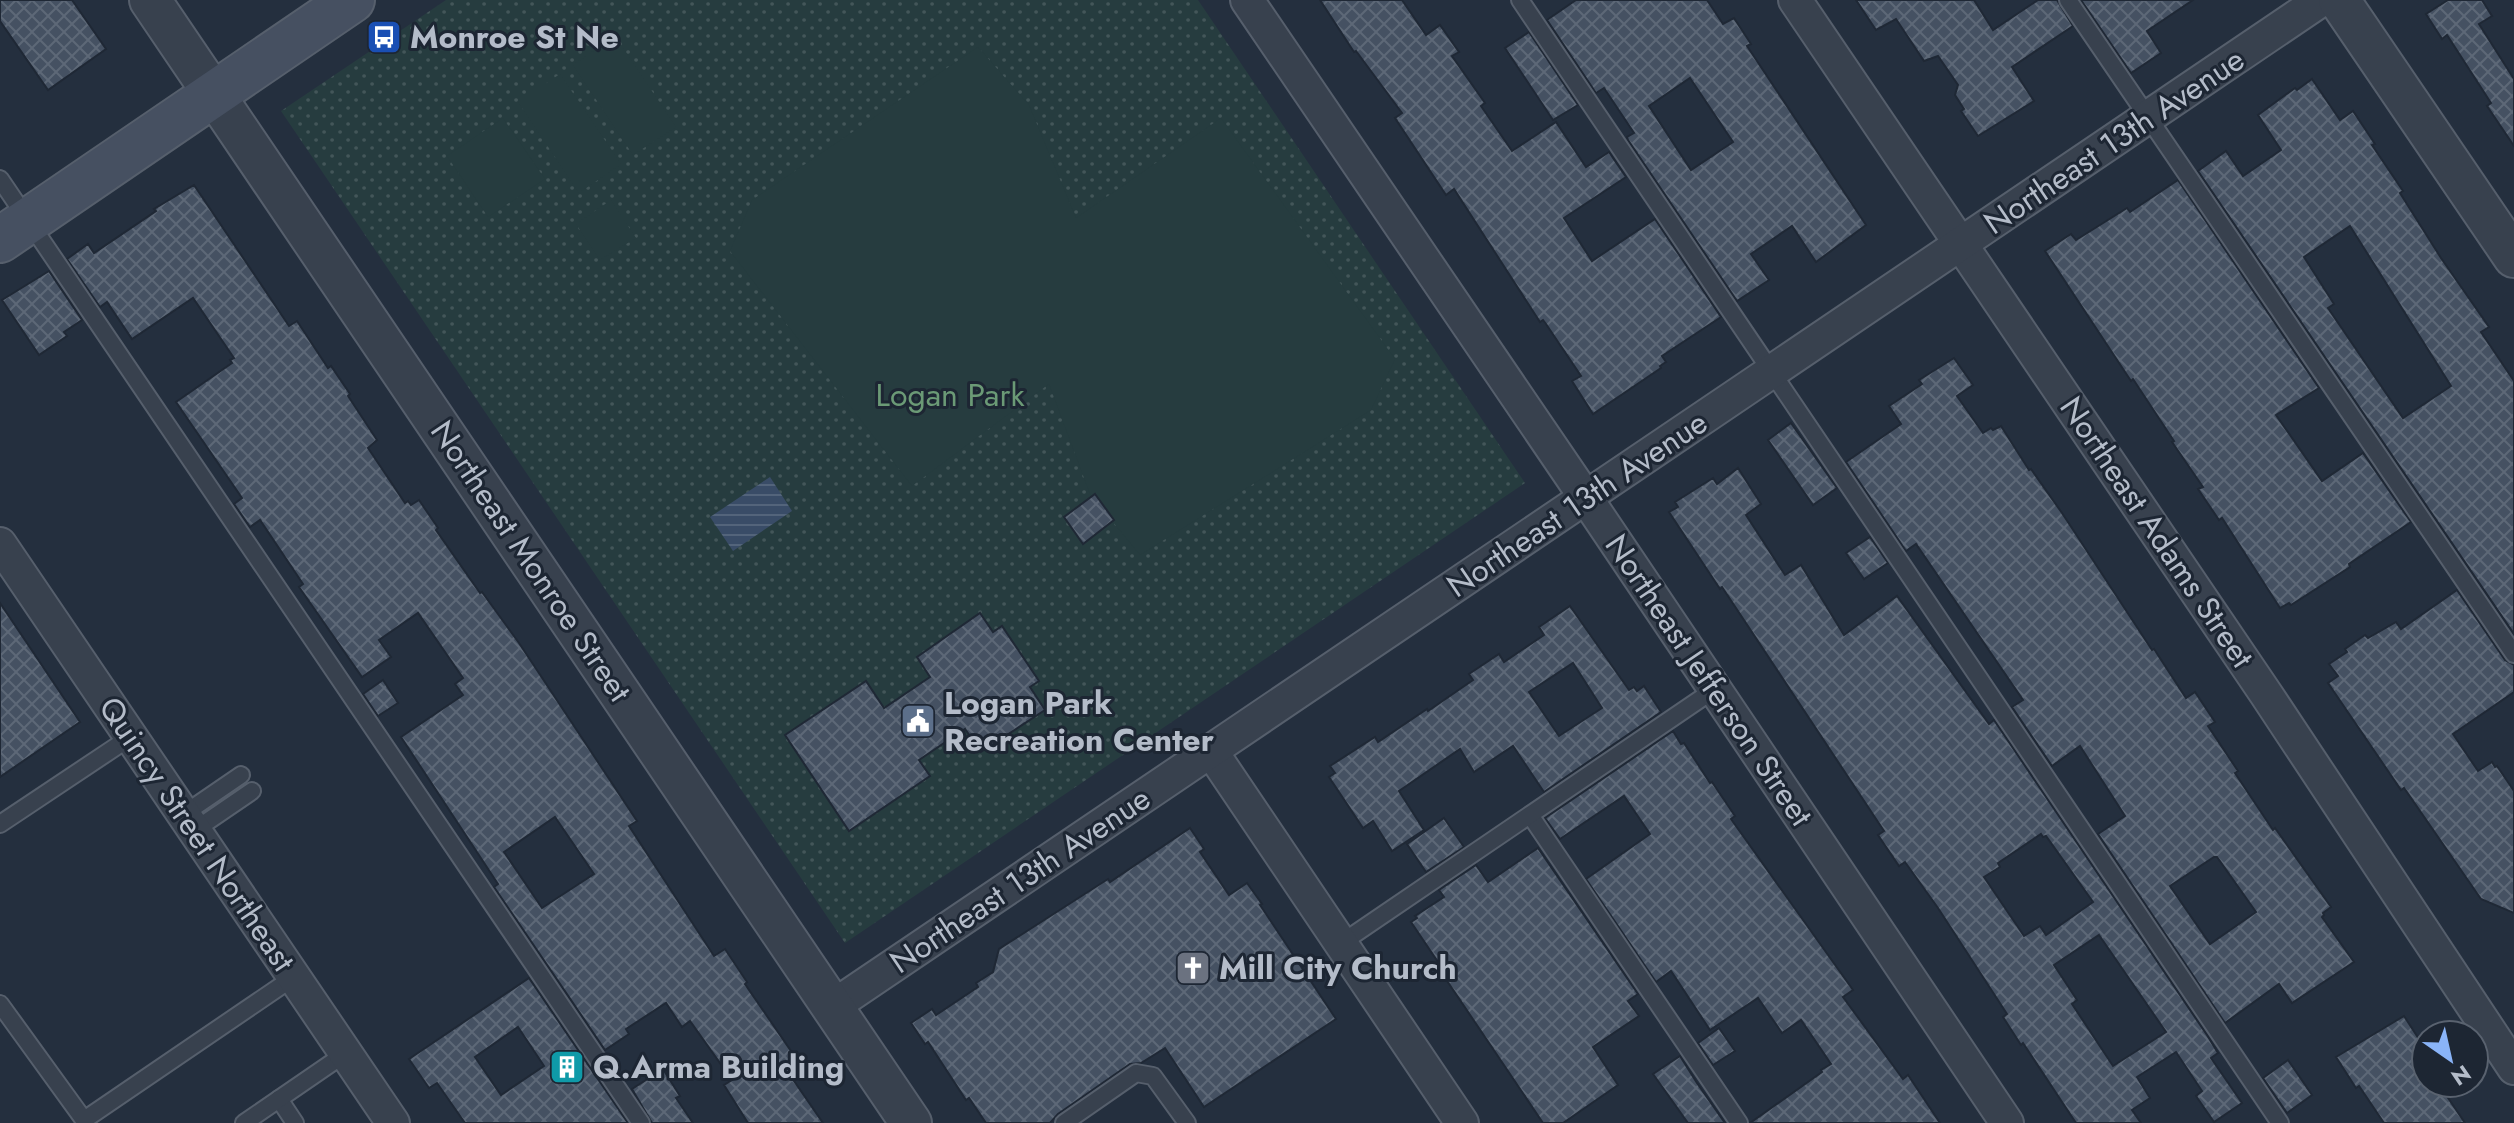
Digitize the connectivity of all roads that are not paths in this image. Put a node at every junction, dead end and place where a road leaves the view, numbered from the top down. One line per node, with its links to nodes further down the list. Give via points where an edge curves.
1 (150, 0): 9 (street, Northeast Monroe Street)
2 (352, 0): 9 (main road)
3 (1247, 0): 16 (street, Northeast Jefferson Street)
4 (1520, 0): 15 (lane)
5 (1795, 0): 13 (street, Northeast Adams Street)
6 (2068, 0): 10 (lane)
7 (2321, 0): 10 (street, Northeast 13th Avenue)
8 (2339, 0): 14 (street)
9 (215, 95): 12 (main road); 30 (street, Northeast Monroe Street)
10 (2148, 118): 13 (street, Northeast 13th Avenue); 18 (lane)
11 (0, 179): 12 (lane)
12 (14, 230): 38 (lane)
13 (1962, 245): 15 (street, Northeast 13th Avenue); 32 (street, Northeast Adams Street)
14 (2514, 257)
15 (1773, 372): 16 (street, Northeast 13th Avenue); 45 (lane)
16 (1586, 498): 19 (street, Northeast Jefferson Street); 21 (street, Northeast 13th Avenue)
17 (0, 544): 20 (street, Quincy Street Northeast)
18 (2514, 654)
19 (1715, 689): 24 (lane); 44 (street, Northeast Jefferson Street)
20 (132, 736): 25 (street, Quincy Street Northeast); 26 (lane)
21 (1211, 751): 27 (street); 30 (street, Northeast 13th Avenue)
22 (241, 775): 25 (lane)
23 (252, 791): 25 (lane)
24 (1530, 815): 27 (lane); 43 (lane)
25 (189, 822): 28 (street, Quincy Street Northeast)
26 (0, 824)
27 (1340, 944): 42 (street)
28 (294, 977): 31 (street, Quincy Street Northeast); 34 (lane)
29 (0, 1004): 34 (lane)
30 (832, 1007): 39 (street, Northeast Monroe Street)
31 (346, 1053): 33 (lane); 37 (street, Quincy Street Northeast)
32 (2514, 1068)
33 (279, 1099): 35 (lane); 36 (lane)
34 (81, 1121)
35 (244, 1123)
36 (295, 1123)
37 (393, 1123)
38 (641, 1123)
39 (911, 1123)
40 (1064, 1123): 41 (lane, via 1136,1073 1153,1076)
41 (1187, 1123)
42 (1462, 1123)
43 (1739, 1123)
44 (2007, 1123)
45 (2280, 1123)

